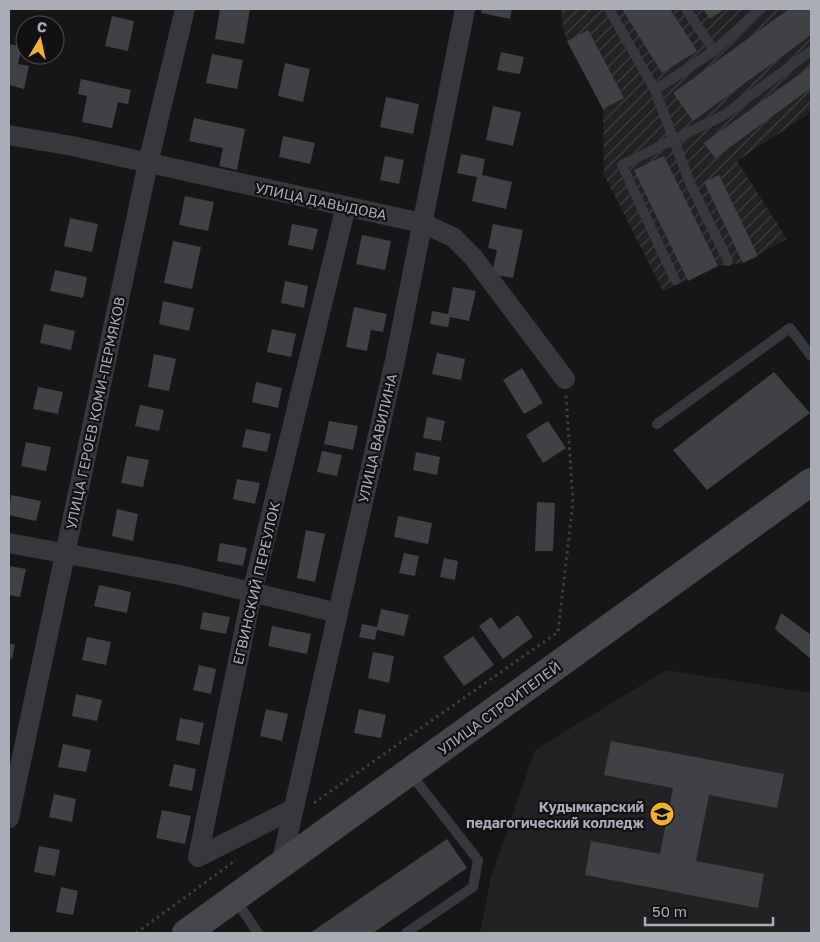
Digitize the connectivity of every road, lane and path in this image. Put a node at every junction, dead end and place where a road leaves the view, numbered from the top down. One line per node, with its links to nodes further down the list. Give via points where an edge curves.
1 (185, 9): 11 (street, УЛИЦА ГЕРОЕВ КОМИ-ПЕРМЯКОВ)
2 (464, 9): 13 (street, УЛИЦА ВАВИЛИНА)
3 (609, 9): 8 (lane)
4 (686, 9): 6 (lane)
5 (760, 9): 6 (lane)
6 (714, 51): 8 (lane)
7 (811, 51): 10 (lane, via 724,115)
8 (656, 90): 10 (lane)
9 (9, 135): 11 (street, УЛИЦА ДАВЫДОВА)
10 (674, 139): 14 (lane, via 690,183); 15 (lane, via 622,165)
11 (148, 163): 12 (street, УЛИЦА ДАВЫДОВА); 21 (street, УЛИЦА ГЕРОЕВ КОМИ-ПЕРМЯКОВ)
12 (346, 206): 13 (street, УЛИЦА ДАВЫДОВА); 22 (street, ЕГВИНСКИЙ ПЕРЕУЛОК)
13 (422, 223): 17 (street, УЛИЦА ДАВЫДОВА, via 453,237 473,257); 23 (street, УЛИЦА ВАВИЛИНА, via 396,356)
14 (728, 261)
15 (675, 280)
16 (811, 356): 18 (lane, via 790,328)
17 (565, 379): 25 (path, via 573,502 558,632)
18 (657, 424)
19 (811, 482): 24 (main road, УЛИЦА СТРОИТЕЛЕЙ)
20 (9, 543): 21 (street)
21 (65, 554): 22 (street, via 180,575); 26 (street, УЛИЦА ГЕРОЕВ КОМИ-ПЕРМЯКОВ)
22 (252, 593): 23 (street); 25 (street, ЕГВИНСКИЙ ПЕРЕУЛОК, via 198,857)
23 (338, 613): 25 (street, УЛИЦА ВАВИЛИНА)
24 (409, 772): 28 (main road, УЛИЦА СТРОИТЕЛЕЙ); 33 (lane, via 478,860 473,887)
25 (292, 814): 28 (street, УЛИЦА ВАВИЛИНА)
26 (9, 818)
27 (237, 859): 30 (path)
28 (281, 865): 29 (main road, УЛИЦА СТРОИТЕЛЕЙ)
29 (235, 898): 31 (main road, УЛИЦА СТРОИТЕЛЕЙ); 32 (lane)
30 (136, 933)
31 (186, 933)
32 (258, 933)
33 (406, 933)

